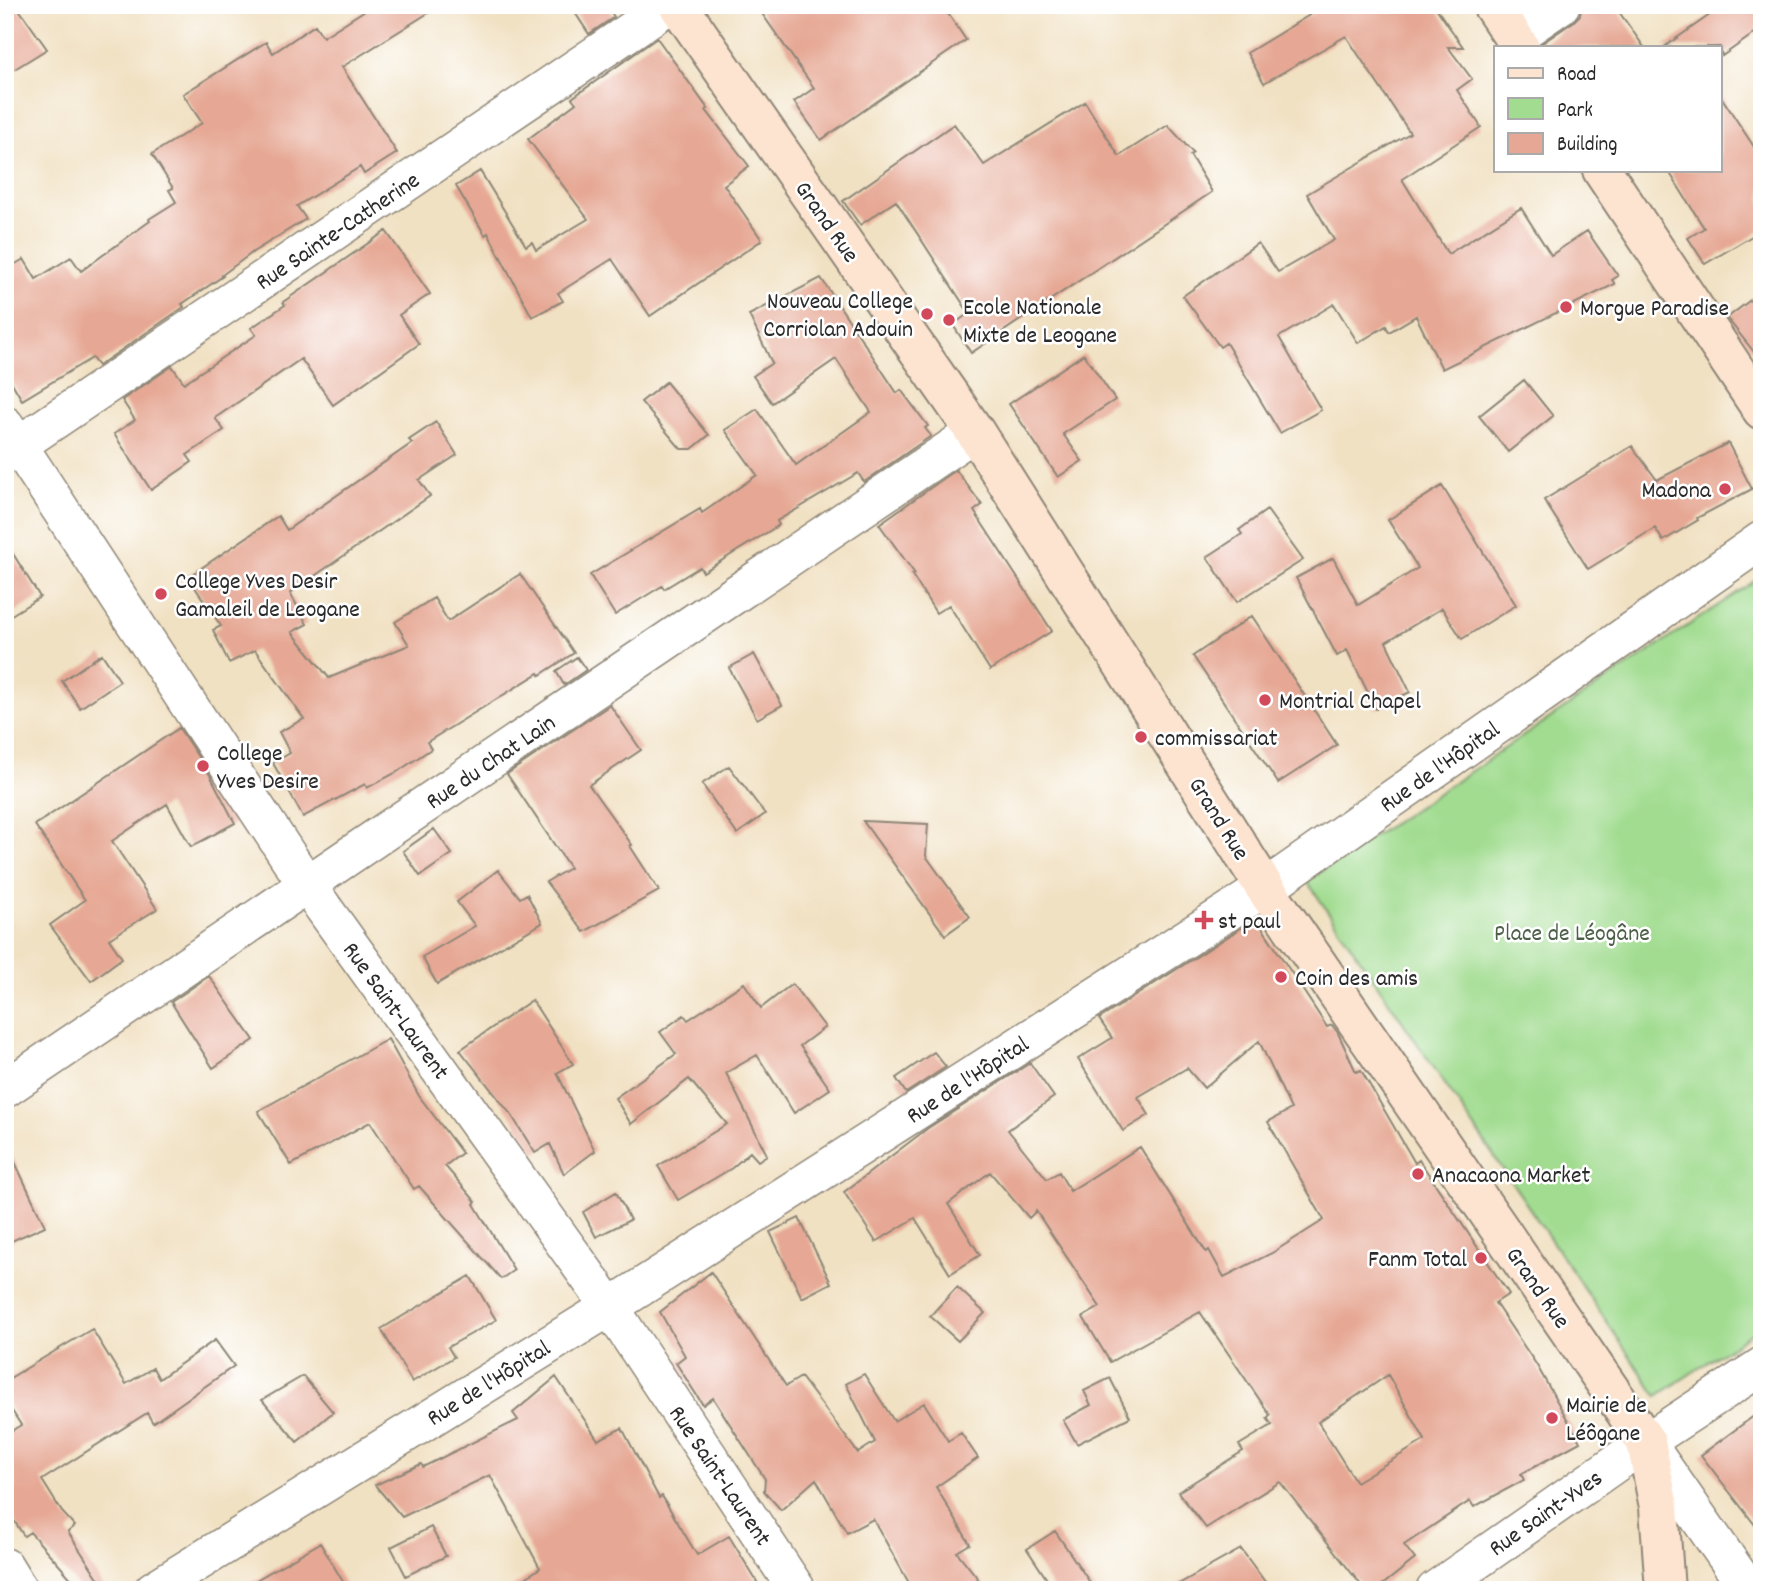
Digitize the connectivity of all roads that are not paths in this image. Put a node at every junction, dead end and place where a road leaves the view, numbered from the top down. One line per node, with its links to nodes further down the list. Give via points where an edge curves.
1 (669, 5): 9 (street, Rue Sainte-Catherine)
2 (678, 5): 8 (street, Grand Rue)
3 (1492, 5): 5 (street)
4 (1561, 5): 5 (street)
5 (1516, 42)
6 (1603, 172): 7 (street)
7 (1762, 410)
8 (975, 432): 11 (street, Rue du Chat Lain); 12 (street, Grand Rue)
9 (10, 442): 11 (street, Rue Saint-Laurent)
10 (1762, 540): 12 (street, Rue de l'Hôpital)
11 (307, 885): 13 (street, Rue du Chat Lain); 14 (street, Rue Saint-Laurent)
12 (1265, 888): 14 (street, Rue de l'Hôpital); 16 (street, Grand Rue)
13 (5, 1089)
14 (610, 1307): 19 (street, Rue de l'Hôpital); 20 (street, Rue Saint-Laurent)
15 (1762, 1366): 16 (street, Rue Saint-Yves)
16 (1646, 1442): 21 (street, Rue Saint-Yves); 22 (street, via 1659,1507); 23 (street, Grand Rue)
17 (5, 1567): 18 (street)
18 (19, 1590)
19 (153, 1590)
20 (797, 1590)
21 (1435, 1590)
22 (1665, 1590)
23 (1749, 1590)

